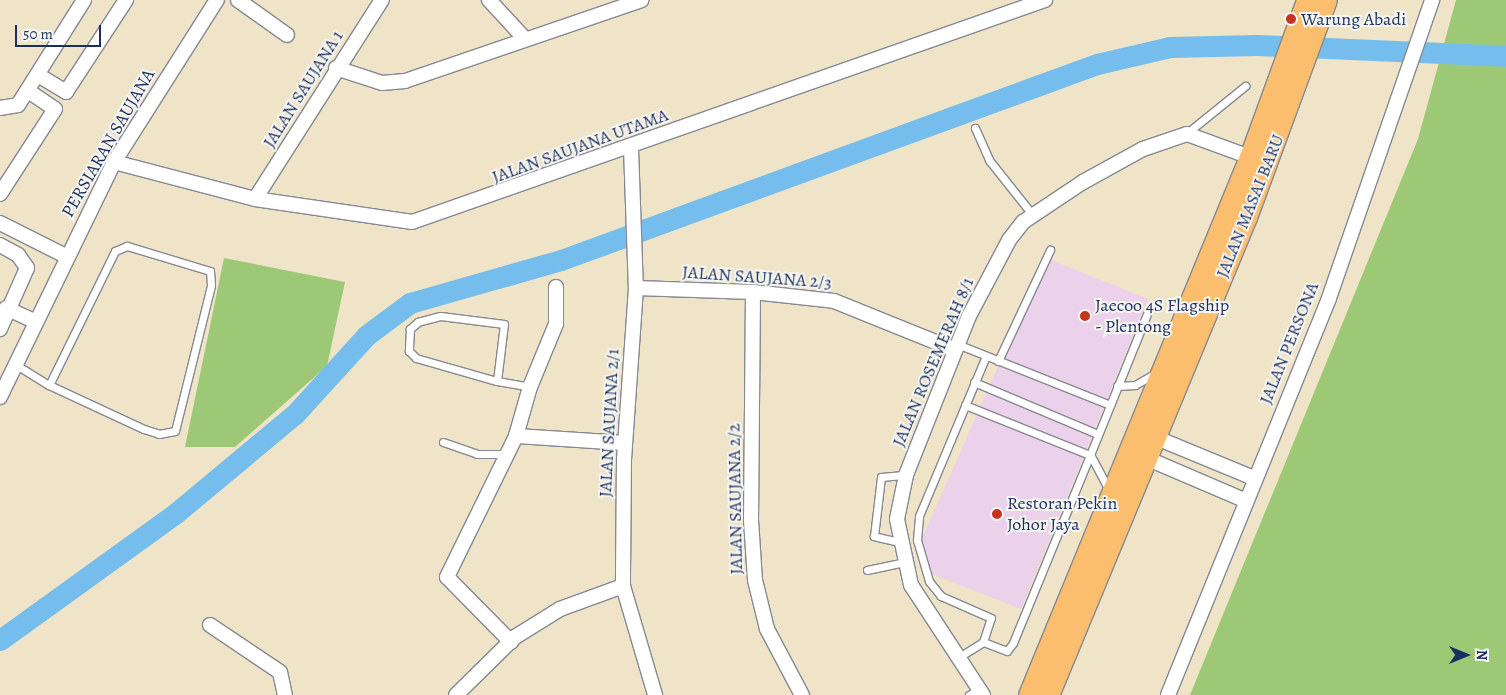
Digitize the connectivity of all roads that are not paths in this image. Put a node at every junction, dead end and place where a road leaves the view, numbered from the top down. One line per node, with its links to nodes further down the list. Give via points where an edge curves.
1 (84, 0): 15 (street)
2 (126, 0): 15 (street, via 66,92)
3 (217, 0): 24 (street, PERSIARAN SAUJANA)
4 (238, 0): 11 (street)
5 (382, 0): 14 (street, JALAN SAUJANA 1)
6 (489, 0): 12 (street)
7 (642, 0): 12 (street)
8 (1045, 0): 22 (street, JALAN SAUJANA UTAMA)
9 (1432, 0): 61 (street, JALAN PERSONA, via 1406,67 1329,298)
10 (1314, 8): 13 (main road, JALAN MASAI BARU)
11 (287, 35)
12 (525, 40): 14 (street, via 392,84)
13 (1294, 67): 21 (main road, JALAN MASAI BARU); 23 (main road, JALAN MASAI BARU)
14 (344, 71): 25 (street, JALAN SAUJANA 1)
15 (38, 75): 17 (street)
16 (1245, 86): 20 (lane)
17 (28, 91): 18 (street, via 18,106); 26 (street, via 55,109)
18 (0, 108)
19 (975, 128): 27 (lane, via 989,160)
20 (1187, 134): 23 (street); 27 (street, JALAN ROSEMERAH 8/1, via 1143,149)
21 (1274, 146): 23 (main road, via 1265,154); 52 (main road, JALAN MASAI BARU)
22 (631, 148): 25 (street, JALAN SAUJANA UTAMA, via 412,222); 33 (street, JALAN SAUJANA 2/1)
23 (1250, 157): 43 (main road, JALAN MASAI BARU)
24 (114, 162): 25 (street, JALAN SAUJANA UTAMA); 31 (street, PERSIARAN SAUJANA)
25 (260, 192)
26 (0, 194)
27 (1032, 214): 39 (street, JALAN ROSEMERAH 8/1, via 1009,240)
28 (0, 223): 31 (street)
29 (0, 245): 35 (street, via 18,255 27,268)
30 (1050, 250): 41 (lane)
31 (66, 256): 37 (street, PERSIARAN SAUJANA)
32 (556, 287): 48 (street, via 556,324)
33 (636, 288): 34 (street, JALAN SAUJANA 2/3); 56 (street, JALAN SAUJANA 2/1)
34 (753, 292): 39 (street, JALAN SAUJANA 2/3, via 839,302); 76 (street, JALAN SAUJANA 2/2, via 751,520 755,580 767,630)
35 (6, 308): 37 (street); 38 (street)
36 (1147, 314): 47 (lane)
37 (36, 322): 42 (street, PERSIARAN SAUJANA)
38 (0, 329)
39 (956, 347): 40 (lane); 60 (street, JALAN ROSEMERAH 8/1)
40 (986, 356): 41 (lane); 45 (lane)
41 (998, 361): 51 (lane)
42 (18, 366): 46 (lane); 49 (street, PERSIARAN SAUJANA)
43 (1164, 366): 47 (lane, via 1144,382); 52 (main road, JALAN MASAI BARU)
44 (497, 381): 44 (lane, via 504,324 440,316 418,322 410,330 409,351 416,358); 48 (lane)
45 (974, 382): 50 (lane); 53 (lane)
46 (49, 385): 46 (lane, via 158,434 175,431 212,285 210,271 127,246 114,250)
47 (1118, 386): 51 (lane)
48 (530, 387): 54 (street)
49 (0, 397)
50 (965, 405): 59 (lane); 70 (lane, via 919,516 917,540 921,563 941,596 991,618)
51 (1110, 406): 53 (lane)
52 (1146, 433): 58 (main road, JALAN MASAI BARU); 61 (street)
53 (1098, 434): 59 (lane)
54 (516, 436): 56 (street); 57 (street)
55 (443, 442): 57 (lane, via 477,454)
56 (625, 443): 67 (street, JALAN SAUJANA 2/1)
57 (506, 454): 69 (street, via 447,577)
58 (1137, 454): 62 (main road, JALAN MASAI BARU); 63 (street); 78 (main road, JALAN MASAI BARU)
59 (1090, 455): 62 (lane); 70 (lane, via 1013,642 1007,651)
60 (906, 475): 64 (street, JALAN ROSEMERAH 8/1, via 899,496); 64 (lane, via 881,477 874,536)
61 (1254, 478): 63 (street, JALAN PERSONA)
62 (1110, 493): 77 (main road, JALAN MASAI BARU)
63 (1244, 500): 79 (street, JALAN PERSONA)
64 (898, 542): 65 (street, JALAN ROSEMERAH 8/1)
65 (904, 562): 66 (lane); 71 (street, JALAN ROSEMERAH 8/1, via 911,585)
66 (867, 570)
67 (623, 586): 69 (street, via 560,609); 75 (street, JALAN SAUJANA 2/1)
68 (210, 625): 73 (street, via 280,672)
69 (511, 642): 74 (street)
70 (983, 642): 71 (lane)
71 (959, 657): 72 (street, JALAN ROSEMERAH 8/1)
72 (977, 693)
73 (285, 695)
74 (456, 695)
75 (654, 695)
76 (802, 695)
77 (1029, 695)
78 (1048, 695)
79 (1168, 695)

